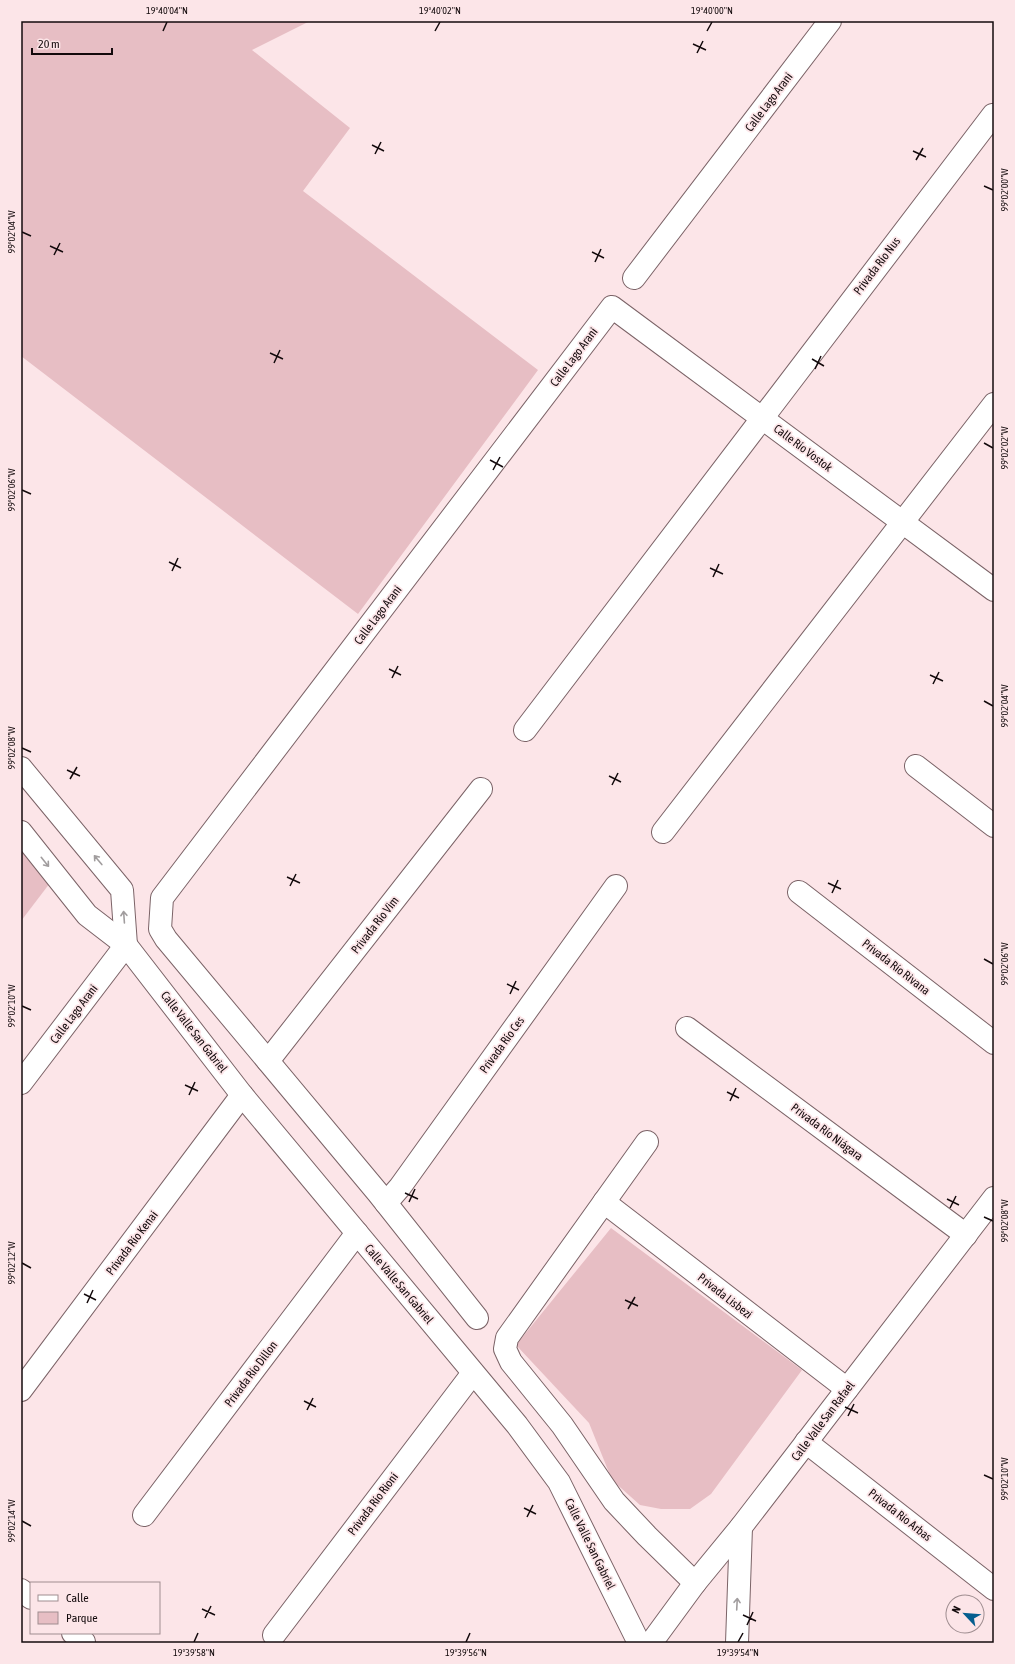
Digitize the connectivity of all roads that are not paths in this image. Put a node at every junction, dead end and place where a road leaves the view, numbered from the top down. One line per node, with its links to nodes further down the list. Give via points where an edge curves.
1 (830, 21): 3 (street, Calle Lago Arani)
2 (993, 115): 6 (street, Privada Río Nus)
3 (634, 278)
4 (612, 307): 6 (street, Calle Río Vostok); 21 (street, Calle Lago Arani, via 162,898 160,929 166,939)
5 (994, 404): 7 (street)
6 (762, 418): 7 (street, Calle Río Vostok); 9 (street, Privada Río Nus)
7 (903, 522): 8 (street, Calle Río Vostok); 15 (street)
8 (994, 590)
9 (525, 730)
10 (916, 766): 13 (street)
11 (21, 768): 18 (street, one-way to 11, via 122,890)
12 (481, 789): 21 (street, Privada Río Vim)
13 (994, 826)
14 (21, 832): 18 (street, Calle Valle San Gabriel, one-way to 18, via 87,915)
15 (663, 832)
16 (616, 886): 27 (street, Privada Río Ces)
17 (799, 892): 20 (street, Privada Río Rivana)
18 (126, 945): 22 (street, Calle Lago Arani); 23 (street, Calle Valle San Gabriel)
19 (687, 1028): 29 (street, Privada Río Niágara)
20 (994, 1043)
21 (268, 1061): 27 (street)
22 (21, 1083)
23 (242, 1095): 28 (street, Calle Valle San Gabriel); 33 (street, Privada Río Kenai)
24 (647, 1142): 26 (street)
25 (994, 1198): 29 (street, Calle Valle San Rafael)
26 (604, 1202): 32 (street, Privada Lisbezi); 37 (street, via 507,1338 505,1349 511,1362 562,1425 614,1501)
27 (386, 1203): 30 (street)
28 (357, 1233): 31 (street, Calle Valle San Gabriel); 35 (street, Privada Río Dillon)
29 (966, 1235): 32 (street, Calle Valle San Rafael)
30 (477, 1318)
31 (473, 1373): 41 (street, Privada Río Rioni); 42 (street, Calle Valle San Gabriel, via 517,1425 559,1482)
32 (847, 1389): 34 (street, Calle Valle San Rafael)
33 (21, 1390)
34 (806, 1442): 36 (street, Calle Valle San Rafael); 38 (street, Privada Río Arbas)
35 (144, 1514)
36 (741, 1527): 37 (street, Calle Valle San Rafael); 44 (street, one-way to 36)
37 (695, 1583): 43 (street, Calle Valle San Rafael)
38 (994, 1589)
39 (21, 1590): 40 (street)
40 (30, 1597)
41 (274, 1635)
42 (639, 1643)
43 (651, 1643)
44 (737, 1643)

